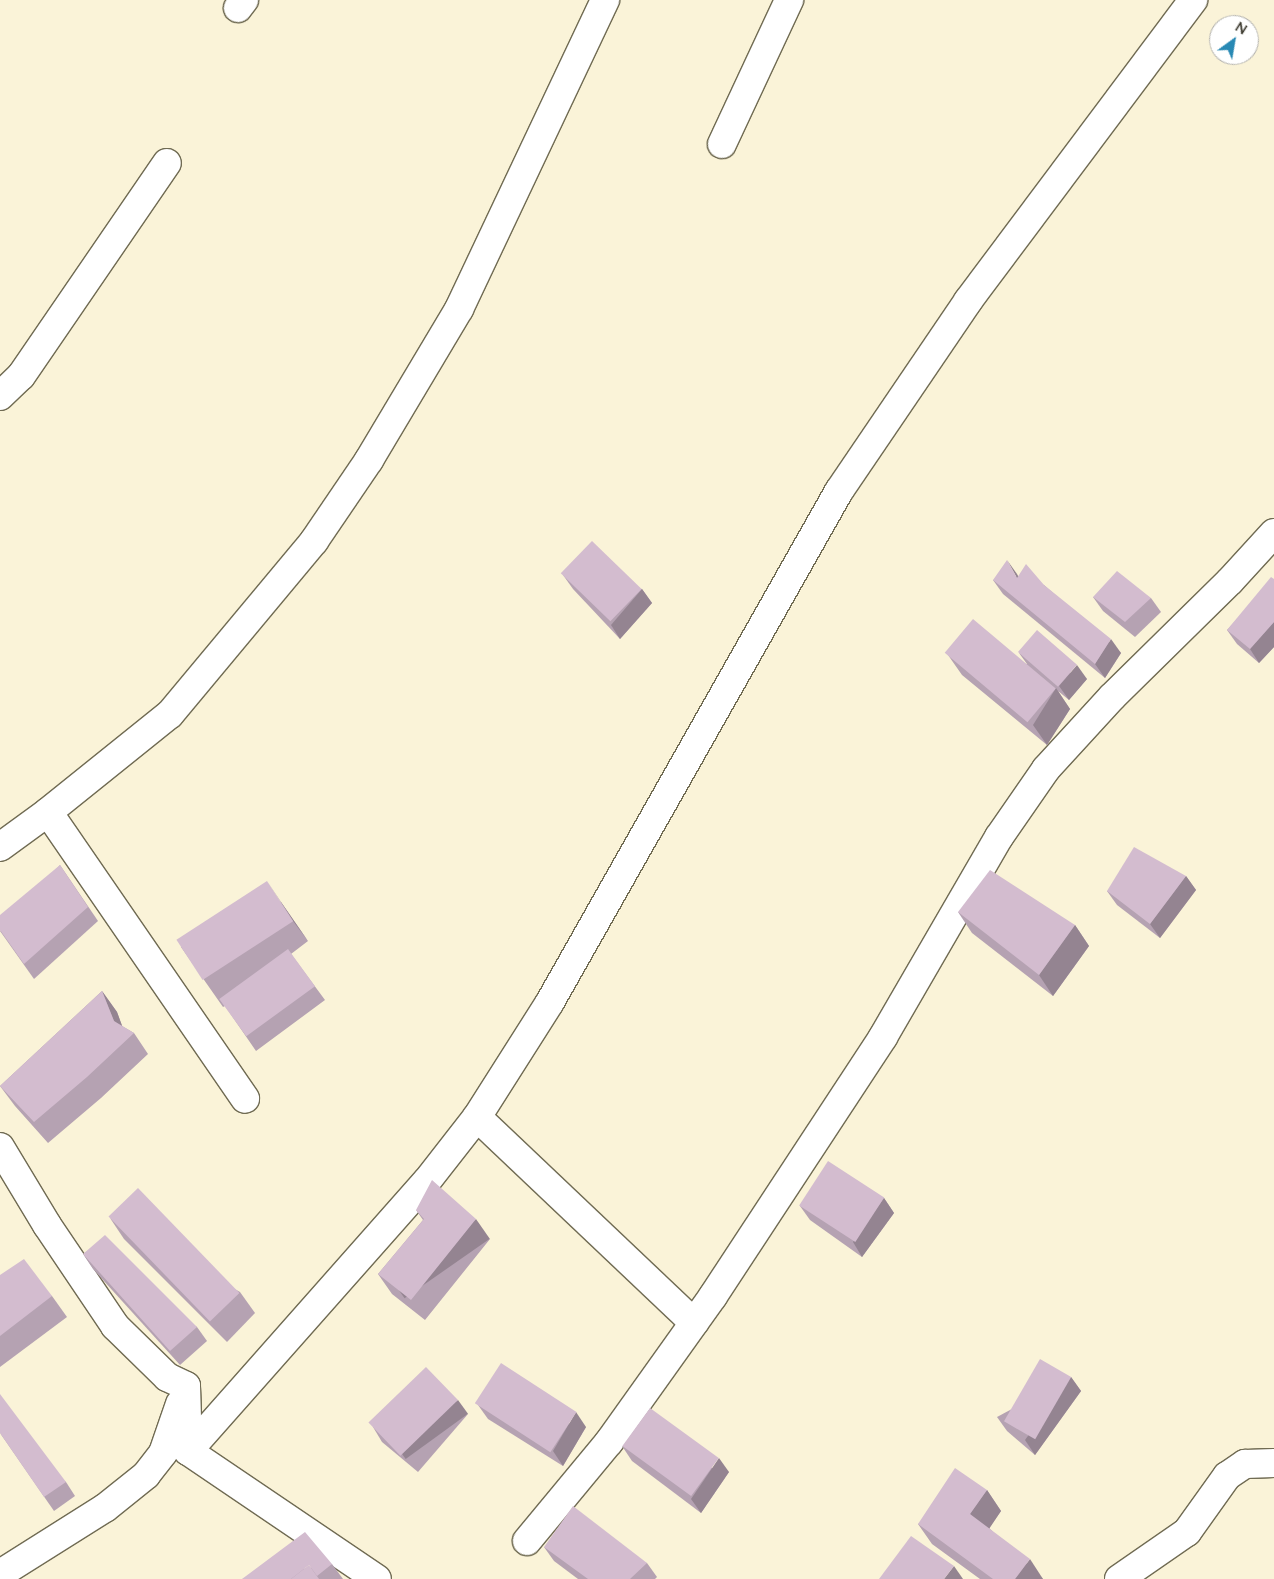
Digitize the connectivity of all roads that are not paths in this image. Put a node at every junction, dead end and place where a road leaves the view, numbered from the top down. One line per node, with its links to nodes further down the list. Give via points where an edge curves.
1 (605, 0): 8 (street, via 460,309 369,460 314,540 170,714)
2 (789, 0): 4 (street)
3 (1193, 0): 11 (street, via 968,301 839,491 550,1002)
4 (722, 144)
5 (167, 163): 6 (street, via 21,376)
6 (0, 396)
7 (1274, 533): 13 (street, via 1112,697 1046,770 999,837 883,1037)
8 (48, 812): 9 (street); 10 (street)
9 (0, 847)
10 (245, 1099)
11 (477, 1117): 13 (street); 15 (street, via 427,1181)
12 (0, 1147): 14 (street, via 47,1225 115,1326 167,1377)
13 (694, 1323): 17 (street, via 609,1442)
14 (186, 1386): 15 (street); 18 (street, via 163,1453 146,1475 105,1508)
15 (188, 1451): 19 (street)
16 (1274, 1463): 20 (street, via 1245,1464 1227,1476 1187,1532)
17 (527, 1541)
18 (0, 1574)
19 (377, 1579)
20 (1120, 1579)

